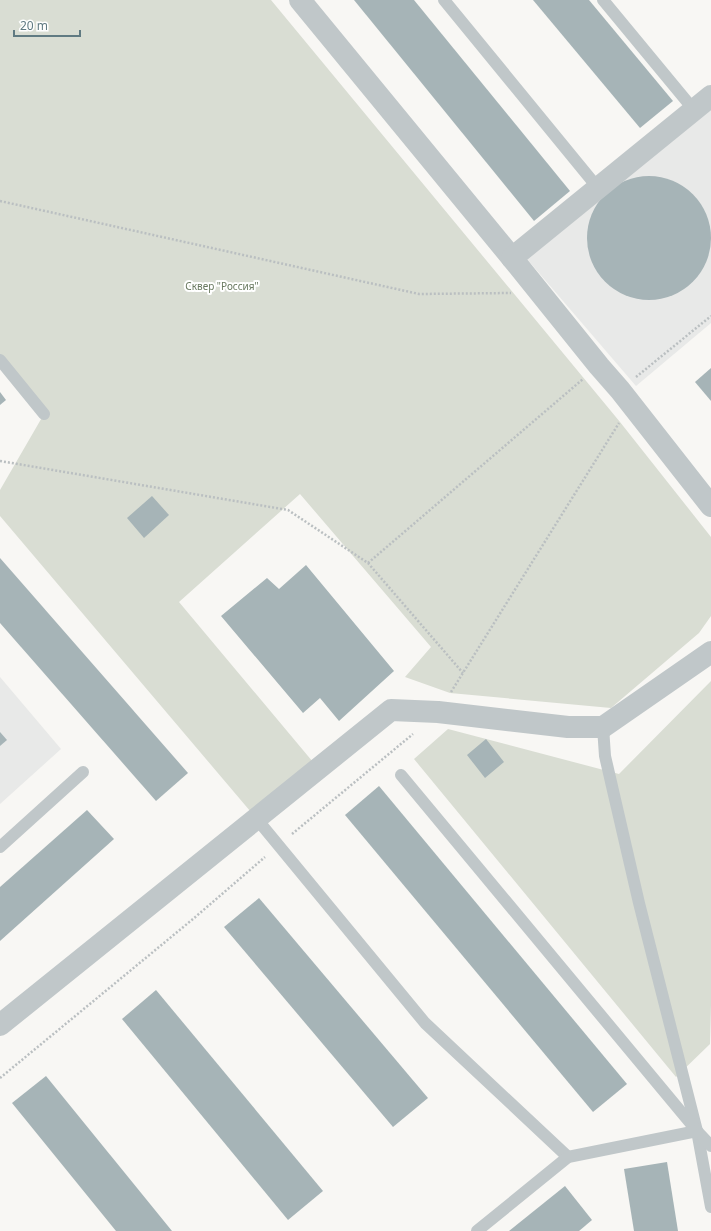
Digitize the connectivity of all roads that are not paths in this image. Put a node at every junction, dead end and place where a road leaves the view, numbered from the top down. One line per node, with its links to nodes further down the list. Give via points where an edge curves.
1 (300, 0): 7 (street)
2 (444, 0): 6 (lane)
3 (603, 0): 5 (lane)
4 (711, 96): 5 (street)
5 (694, 110): 6 (street)
6 (598, 188): 7 (street)
7 (512, 258): 10 (street)
8 (0, 360): 9 (lane)
9 (44, 414)
10 (711, 506)
11 (711, 652): 12 (street)
12 (603, 728): 15 (street, via 391,710); 18 (lane, via 604,756)
13 (83, 772): 16 (lane)
14 (401, 775): 18 (lane)
15 (256, 818): 17 (street); 20 (lane, via 425,1023)
16 (0, 847)
17 (0, 1025)
18 (697, 1131): 19 (lane); 20 (lane); 21 (lane)
19 (711, 1146)
20 (568, 1157): 22 (lane)
21 (711, 1207)
22 (478, 1231)

